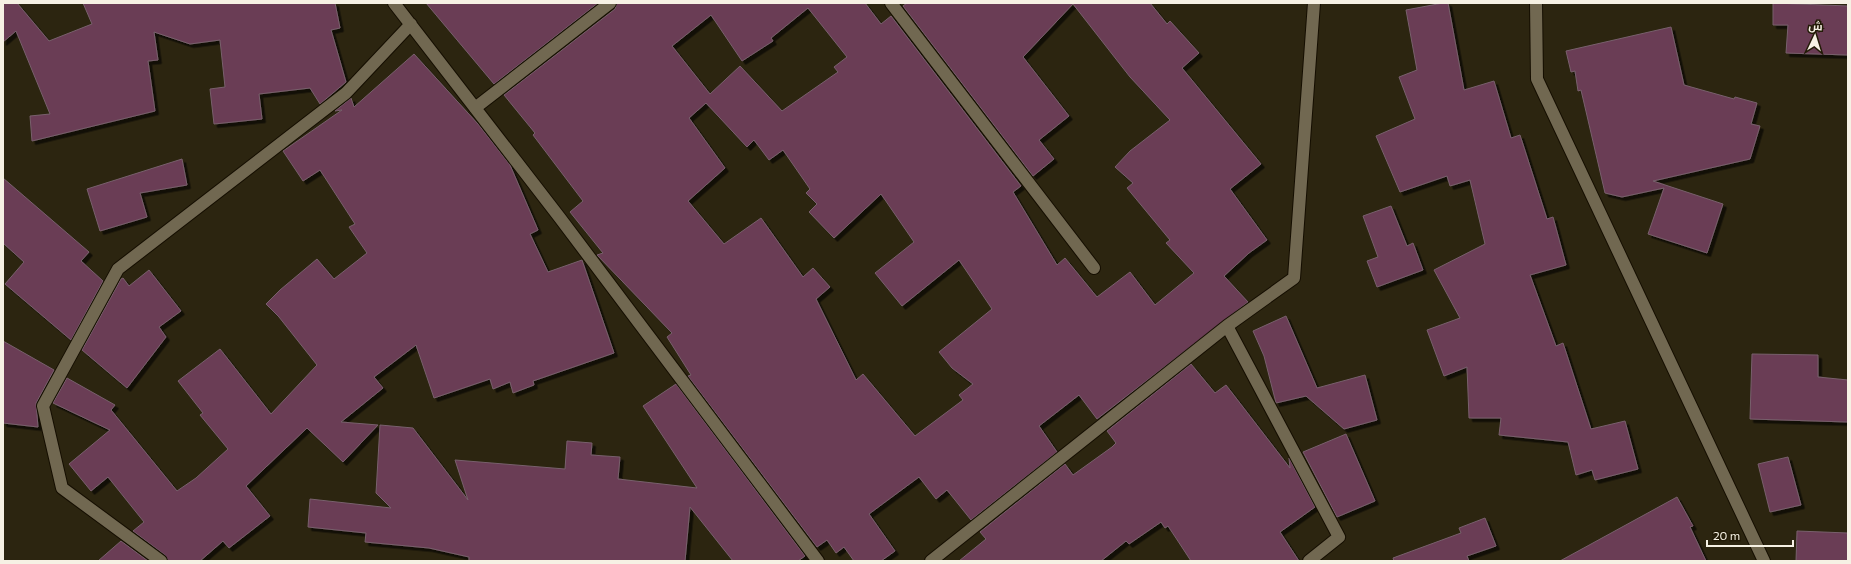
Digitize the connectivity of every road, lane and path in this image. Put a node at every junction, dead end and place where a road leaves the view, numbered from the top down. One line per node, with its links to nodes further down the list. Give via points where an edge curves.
1 (394, 3): 6 (street)
2 (610, 3): 7 (street)
3 (891, 3): 8 (street)
4 (1314, 3): 9 (street, via 1294,278)
5 (1536, 3): 14 (street, via 1537,79)
6 (411, 24): 7 (street); 10 (street, via 346,93 118,269 43,406 62,488)
7 (475, 108): 11 (street)
8 (1094, 268)
9 (1227, 326): 12 (street); 13 (street, via 1340,537)
10 (161, 561)
11 (818, 561)
12 (931, 561)
13 (1309, 561)
14 (1764, 561)

